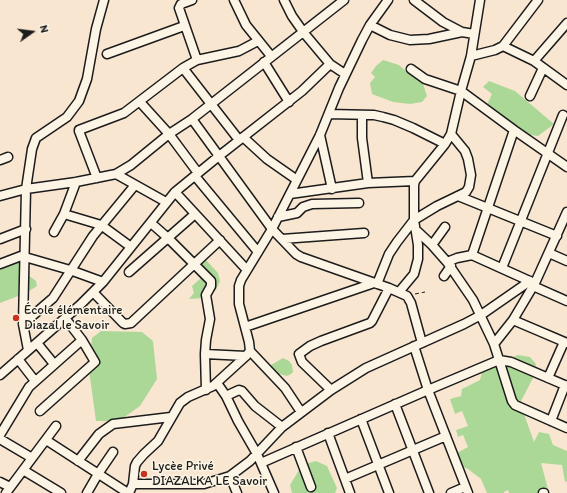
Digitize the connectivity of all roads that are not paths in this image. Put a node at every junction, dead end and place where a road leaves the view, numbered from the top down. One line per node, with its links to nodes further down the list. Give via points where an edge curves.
1 (104, 0): 58 (street, via 96,29 88,79 82,95 68,117 36,138)
2 (192, 0): 12 (street, via 179,6)
3 (234, 0): 16 (street, via 246,25)
4 (284, 0): 14 (street)
5 (344, 0): 14 (street)
6 (388, 0): 11 (street)
7 (414, 0): 13 (street, via 443,22)
8 (480, 0): 15 (street)
9 (538, 0): 17 (street)
10 (567, 23): 22 (street)
11 (370, 25): 13 (street, via 390,35 410,40); 28 (street)
12 (184, 26): 18 (street); 21 (street)
13 (462, 32): 15 (street)
14 (304, 33): 19 (street); 24 (street)
15 (474, 34): 20 (street)
16 (258, 41): 19 (street); 21 (street, via 239,51)
17 (503, 46): 20 (street); 22 (street)
18 (107, 54)
19 (271, 56): 23 (street)
20 (471, 56): 30 (street)
21 (197, 60): 25 (street)
22 (534, 61): 26 (street)
23 (264, 62): 33 (street); 34 (street)
24 (330, 64): 28 (street); 33 (street)
25 (183, 68): 32 (street); 34 (street)
26 (543, 68): 29 (street); 31 (street)
27 (411, 69): 30 (street, via 426,78)
28 (345, 74): 35 (street)
29 (567, 86)
30 (461, 90): 39 (street); 41 (street)
31 (530, 96)
32 (140, 102): 40 (street); 52 (street, via 124,113 79,131)
33 (289, 102): 43 (street)
34 (212, 104): 38 (street); 43 (street)
35 (329, 114): 36 (street); 42 (street)
36 (362, 115): 44 (street, via 394,120); 56 (street)
37 (563, 116): 45 (street)
38 (192, 119): 40 (street); 46 (street)
39 (514, 130): 45 (street); 66 (street)
40 (169, 134): 50 (street); 51 (street)
41 (451, 134): 44 (street); 63 (street, via 465,151 471,175 466,192)
42 (320, 135): 53 (street); 59 (street)
43 (241, 138): 46 (street); 53 (street)
44 (445, 144): 54 (street)
45 (548, 154): 49 (street); 72 (street)
46 (219, 156): 51 (street); 77 (street)
47 (8, 157): 48 (street)
48 (0, 160)
49 (567, 167)
50 (116, 174): 52 (street); 57 (street)
51 (196, 175): 60 (street); 88 (street)
52 (96, 178): 55 (street)
53 (296, 180): 61 (street)
54 (415, 181): 56 (street); 71 (street)
55 (76, 182): 58 (street); 67 (street)
56 (368, 184): 59 (street)
57 (135, 185): 64 (street); 74 (street)
58 (26, 189): 62 (street); 76 (street)
59 (332, 189): 61 (street)
60 (175, 192): 64 (street); 68 (street)
61 (290, 194): 70 (street)
62 (0, 196)
63 (458, 196): 66 (street); 71 (street)
64 (166, 202): 73 (street)
65 (359, 203): 70 (street, via 312,204 303,207 297,214)
66 (488, 208): 72 (street); 90 (street)
67 (64, 214): 74 (street); 79 (street)
68 (195, 214): 82 (street); 85 (street)
69 (566, 216): 81 (street)
70 (278, 217): 77 (street)
71 (414, 220): 78 (street); 103 (street, via 389,254)
72 (521, 221): 81 (street); 96 (street)
73 (151, 223): 82 (street); 87 (street)
74 (101, 225): 87 (street); 97 (street)
75 (445, 227): 86 (street)
76 (26, 229): 84 (street); 91 (street)
77 (272, 229): 83 (street); 88 (street)
78 (416, 230): 86 (street); 106 (street, via 416,266)
79 (54, 232)
80 (364, 233): 83 (street)
81 (557, 236): 89 (street)
82 (168, 238): 94 (street); 99 (street)
83 (282, 238): 103 (street, via 301,257)
84 (0, 239)
85 (220, 240): 94 (street); 98 (street)
86 (432, 244): 95 (street)
87 (131, 247): 101 (street)
88 (258, 252): 98 (street)
89 (549, 253): 92 (street); 102 (street)
90 (472, 255): 95 (street, via 456,258); 96 (street)
91 (25, 257): 93 (street, via 21,256); 97 (street); 111 (street)
92 (567, 261)
93 (0, 264)
94 (194, 264): 105 (street, via 128,324 123,323); 121 (street, via 211,282 206,295 210,319)
95 (449, 264): 100 (street); 108 (street)
96 (502, 268): 102 (street)
97 (70, 270): 101 (street); 111 (street, via 53,298)
98 (247, 270): 112 (street, via 238,294)
99 (129, 272)
100 (444, 276)
101 (103, 282): 105 (street)
102 (532, 283): 107 (street); 108 (street); 110 (street)
103 (376, 284): 104 (street); 112 (street)
104 (389, 288): 106 (street); 131 (street, via 370,323 321,341 299,354 302,362)
105 (93, 292): 109 (street)
106 (403, 294): 115 (street, via 412,307)
107 (567, 302)
108 (481, 315): 115 (street); 117 (street)
109 (65, 318): 113 (street); 114 (street)
110 (513, 320): 116 (street); 117 (street)
111 (23, 324): 119 (street)
112 (245, 327): 120 (street, via 249,342)
113 (82, 340): 124 (street); 135 (street, via 96,360 95,363)
114 (37, 343): 119 (street); 124 (street)
115 (422, 343): 118 (street)
116 (565, 343): 126 (street)
117 (494, 344): 123 (street)
118 (414, 346): 131 (street, via 366,368); 132 (street)
119 (28, 350): 122 (street)
120 (248, 353): 121 (street); 128 (street); 136 (street, via 285,388)
121 (205, 354): 130 (street)
122 (18, 359): 125 (street); 127 (street)
123 (499, 360): 126 (street, via 511,362); 132 (street); 139 (street, via 515,405)
124 (54, 364): 127 (street)
125 (0, 375)
126 (548, 378): 129 (street)
127 (35, 380): 144 (street)
128 (217, 383): 130 (street); 133 (street)
129 (566, 385): 139 (street)
130 (206, 390): 137 (street, via 183,400)
131 (331, 390): 136 (street)
132 (428, 390): 134 (street); 145 (street)
133 (226, 396): 141 (street, via 242,391 255,406); 151 (street)
134 (395, 404): 138 (street); 149 (street)
135 (40, 411)
136 (301, 412): 141 (street)
137 (171, 417): 153 (street, via 113,424 99,434); 161 (street, via 158,441 137,462)
138 (361, 419): 143 (street); 155 (street)
139 (551, 421): 142 (street)
140 (56, 426): 147 (street)
141 (282, 427): 151 (street)
142 (567, 428)
143 (328, 433): 148 (street); 159 (street)
144 (0, 435)
145 (446, 436): 149 (street); 165 (street)
146 (0, 439): 152 (street)
147 (46, 440): 152 (street); 153 (street)
148 (296, 447): 154 (street); 162 (street)
149 (413, 450): 155 (street); 173 (street)
150 (113, 452): 157 (street)
151 (257, 454): 154 (street); 158 (street)
152 (32, 458): 156 (street)
153 (78, 461): 157 (street)
154 (261, 463): 170 (street)
155 (378, 465): 159 (street); 172 (street)
156 (23, 470): 163 (street); 164 (street)
157 (98, 474): 167 (street); 168 (street)
158 (230, 476): 161 (street, via 204,484); 169 (street)
159 (345, 479): 171 (street)
160 (0, 482): 163 (street)
161 (133, 484): 168 (street)
162 (311, 487)
163 (8, 490)
164 (48, 490): 166 (street)
165 (467, 490): 174 (street)
166 (61, 493)
167 (87, 493)
168 (129, 493)
169 (237, 493)
170 (274, 493)
171 (350, 493)
172 (389, 493)
173 (429, 493)
174 (451, 493)

